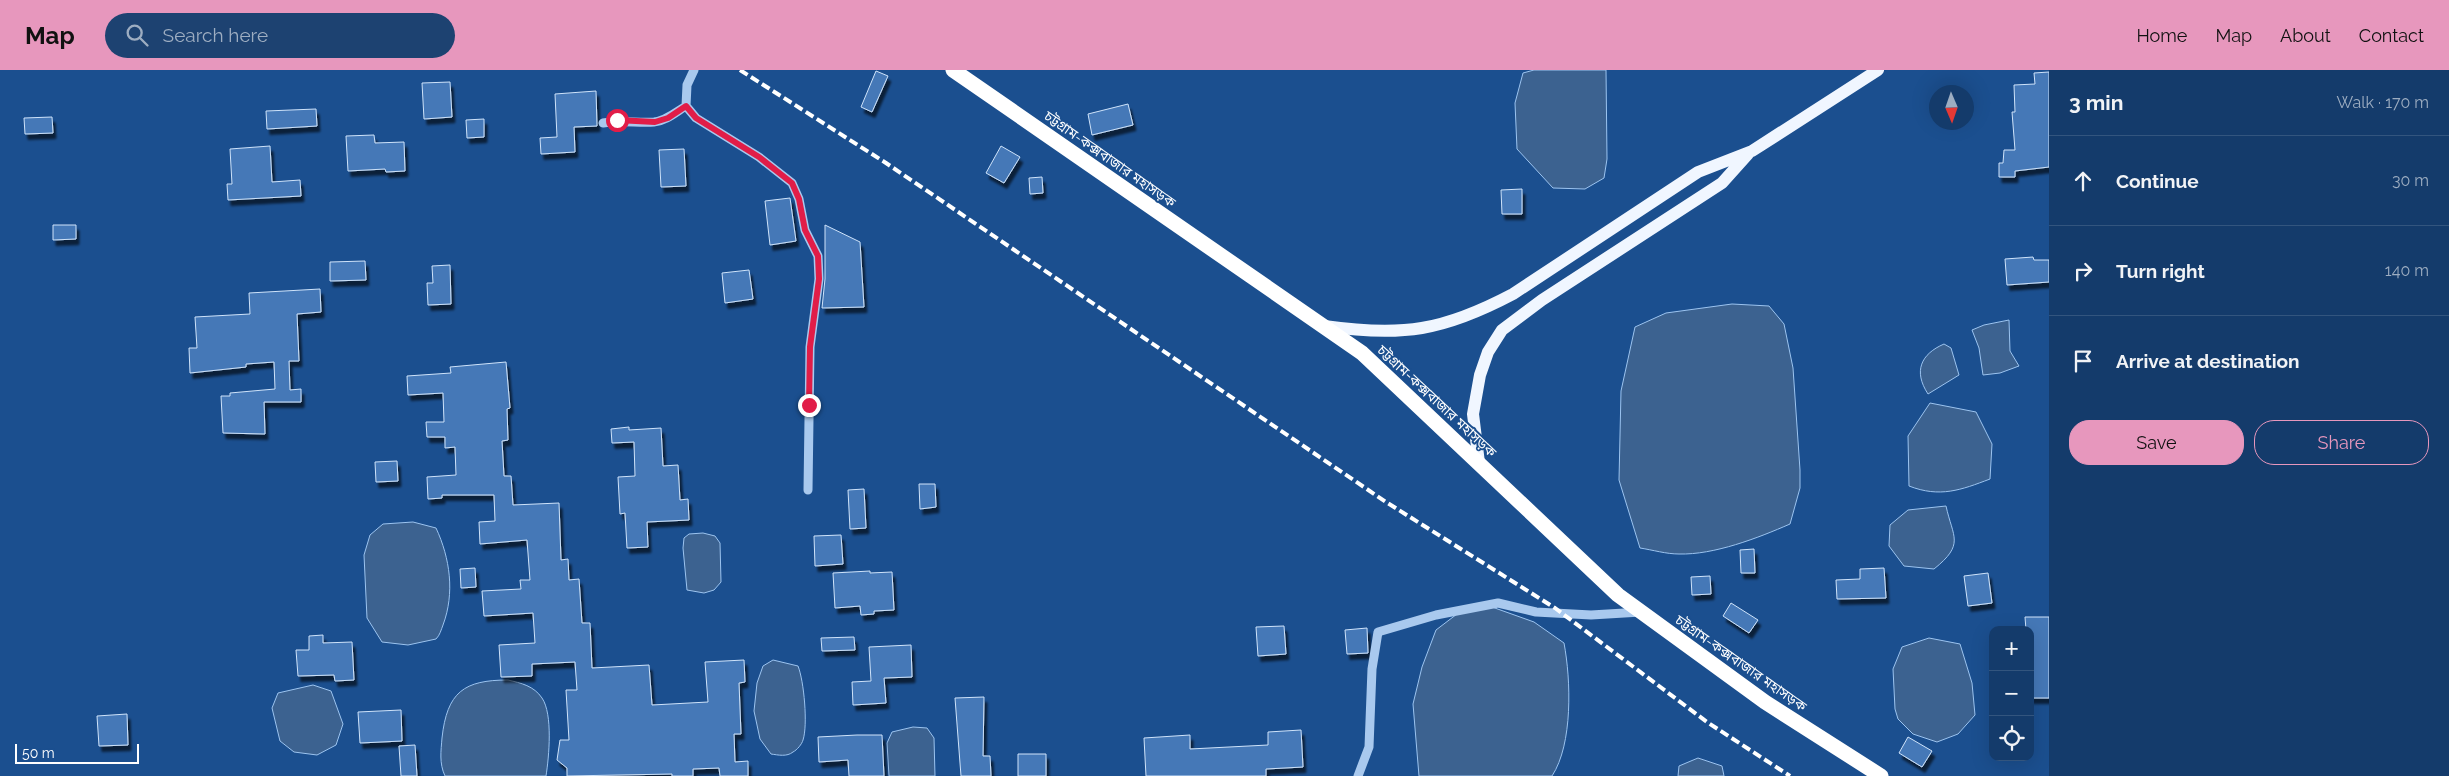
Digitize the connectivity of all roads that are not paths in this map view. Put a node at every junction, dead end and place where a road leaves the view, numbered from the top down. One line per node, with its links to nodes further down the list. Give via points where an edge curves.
1 (694, 70): 4 (street, via 687,85)
2 (953, 70): 7 (highway, চট্টগ্রাম-কক্সবাজার মহাসড়ক)
3 (1878, 70): 6 (main road)
4 (686, 106): 5 (street, via 655,122 617,120); 9 (street, via 696,118 759,157 792,183 805,230 818,256 819,279 810,347)
5 (603, 123)
6 (1752, 151): 7 (main road, via 1698,172 1513,294 1464,317 1438,326 1401,332); 8 (main road, via 1722,183 1542,300 1502,330 1488,352 1480,375 1473,414)
7 (1324, 326): 8 (highway, চট্টগ্রাম-কক্সবাজার মহাসড়ক, via 1362,353)
8 (1479, 463): 10 (highway, চট্টগ্রাম-কক্সবাজার মহাসড়ক, via 1618,594)
9 (808, 490)
10 (1642, 612): 11 (street, via 1591,615 1536,612 1498,603 1378,632 1372,669 1369,746); 12 (highway, চট্টগ্রাম-কক্সবাজার মহাসড়ক, via 1765,702)
11 (1358, 776)
12 (1881, 776)

